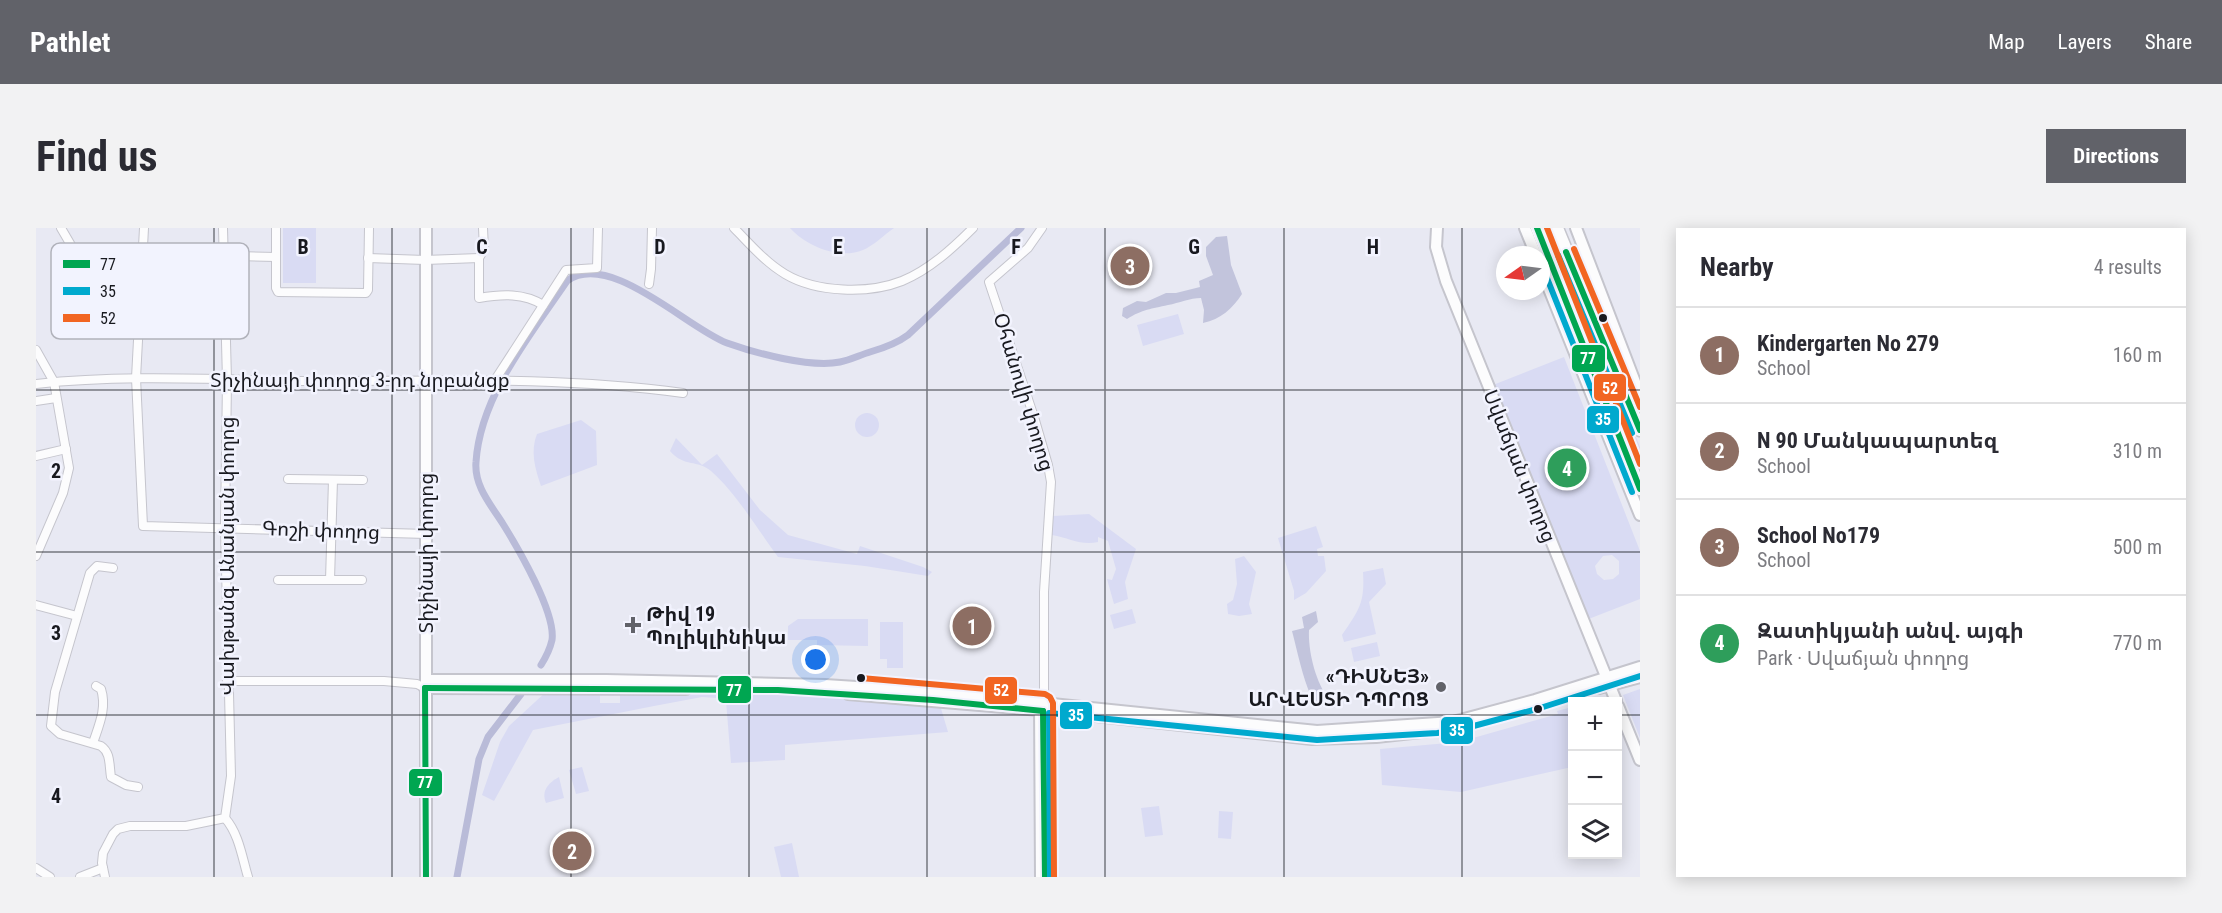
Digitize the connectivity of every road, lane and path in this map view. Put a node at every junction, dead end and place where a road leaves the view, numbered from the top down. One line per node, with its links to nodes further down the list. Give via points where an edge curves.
1 (62, 228): 17 (street)
2 (144, 228): 18 (street)
3 (276, 228): 21 (street)
4 (369, 228): 22 (street)
5 (426, 228): 24 (main road, Տիչինայի փողոց)
6 (483, 228): 23 (street, via 484,249)
7 (598, 228): 27 (street, via 597,268 566,270)
8 (652, 228): 25 (street)
9 (734, 228): 10 (street, via 785,275 839,290 886,285 920,272)
10 (973, 228)
11 (1042, 228): 66 (street, Օհանովի փողոց, via 1028,248 989,282 1051,482)
12 (1437, 228): 62 (main road, Սվաճյան փողոց, via 1437,247 1446,281)
13 (1526, 228): 19 (main road)
14 (1537, 228): 47 (main road)
15 (1557, 228): 41 (main road)
16 (1576, 228): 38 (main road)
17 (70, 243)
18 (142, 243)
19 (1533, 246)
20 (249, 256): 21 (street)
21 (276, 257): 22 (street, via 278,292 366,293)
22 (368, 258): 24 (street)
23 (479, 258): 24 (street); 27 (street, via 479,298 510,295 531,298)
24 (425, 260): 34 (main road, Տիչինայի փողոց)
25 (649, 284)
26 (1550, 291): 48 (main road)
27 (543, 305): 33 (street)
28 (138, 339): 31 (street)
29 (225, 339): 32 (street, Վախթանգ Անանյան փողոց)
30 (36, 350): 35 (street)
31 (136, 378): 32 (street, Տիչինայի փողոց 3-րդ նրբանցք); 35 (street, Տիչինայի փողոց 3-րդ նրբանցք); 49 (street, Գոշի փողոց, via 143,526)
32 (226, 380): 34 (street, Տիչինայի փողոց 3-րդ նրբանցք); 49 (street, Վախթանգ Անանյան փողոց)
33 (495, 380): 34 (street, Տիչինայի փողոց 3-րդ նրբանցք); 37 (street, Տիչինայի փողոց 3-րդ նրբանցք, via 573,382)
34 (426, 381): 51 (main road, Տիչինայի փողոց)
35 (54, 382): 36 (street, Տիչինայի փողոց 3-րդ նրբանցք); 39 (street)
36 (36, 384)
37 (683, 393)
38 (1640, 395)
39 (56, 398): 40 (street); 42 (street)
40 (36, 401)
41 (1640, 430)
42 (66, 449): 43 (street); 52 (street, via 69,468 63,493)
43 (36, 456)
44 (288, 479): 45 (street)
45 (333, 480): 46 (street); 50 (street)
46 (363, 480)
47 (1640, 489)
48 (1640, 515)
49 (225, 527): 50 (street, Գոշի փողոց); 61 (street, Վախթանգ Անանյան փողոց)
50 (332, 531): 51 (street, Գոշի փողոց); 55 (street)
51 (427, 534): 63 (main road, Տիչինայի փողոց)
52 (36, 556)
53 (113, 568): 58 (street, via 97,566 91,570)
54 (278, 580): 55 (street)
55 (330, 580): 56 (street)
56 (362, 580)
57 (36, 605): 58 (street)
58 (77, 616): 68 (street, via 55,692 51,726 60,734)
59 (1640, 667): 62 (main road)
60 (1640, 677): 62 (main road)
61 (227, 681): 63 (street); 71 (street, Վախթանգ Անանյան փողոց, via 231,776)
62 (1608, 682): 65 (main road, Սվաճյան փողոց); 66 (main road, via 1453,723 1317,731)
63 (423, 684): 66 (main road, via 718,685 933,696); 78 (main road, Տիչինայի փողոց)
64 (96, 686): 68 (street, via 104,696 103,715)
65 (1614, 697)
66 (1042, 707): 79 (main road, Օհանովի փողոց)
67 (1622, 718): 69 (main road)
68 (93, 743): 70 (street, via 106,749 111,777)
69 (1640, 760)
70 (138, 787)
71 (225, 818): 73 (street, via 186,826 118,829 103,853); 77 (street, via 236,837)
72 (36, 868): 74 (street)
73 (103, 868): 75 (street); 76 (street)
74 (50, 877)
75 (80, 877)
76 (105, 877)
77 (248, 877)
78 (426, 877)
79 (1043, 877)

